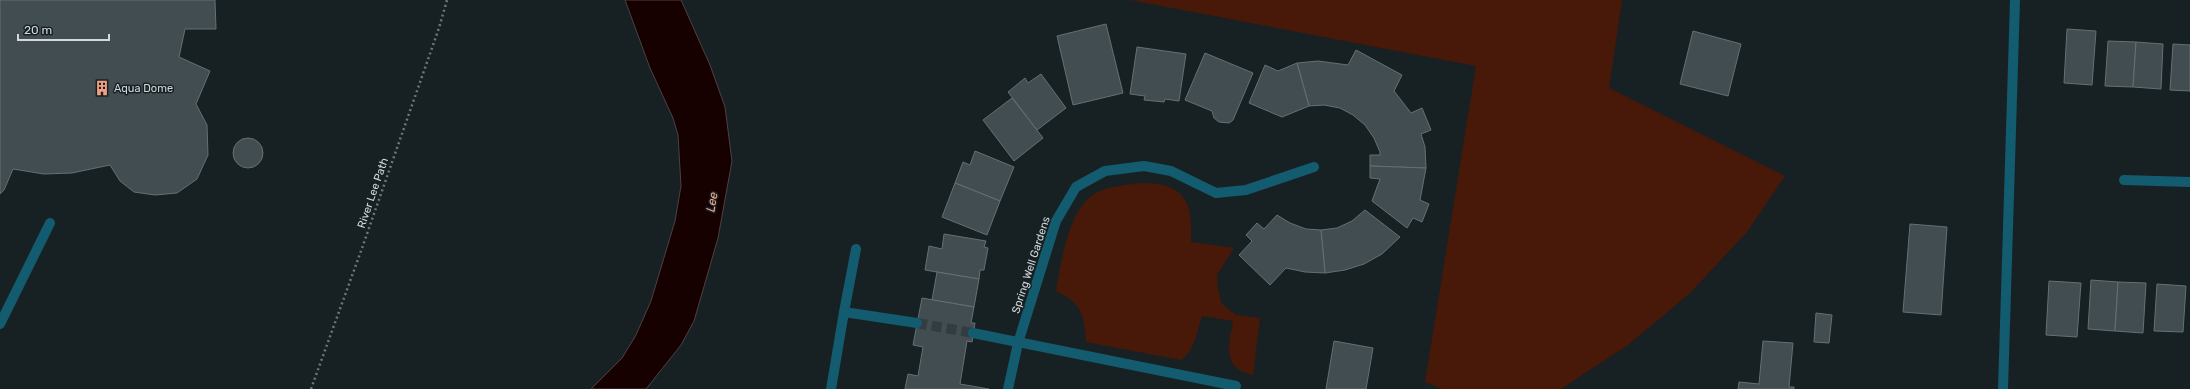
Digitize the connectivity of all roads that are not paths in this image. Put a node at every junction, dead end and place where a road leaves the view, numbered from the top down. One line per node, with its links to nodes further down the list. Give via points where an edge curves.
1 (2015, 0): 15 (street)
2 (1314, 167): 11 (street, Spring Well Gardens, via 1246,190 1216,193 1171,171 1144,166 1104,171 1076,186 1056,221)
3 (2124, 180): 4 (street)
4 (2190, 182)
5 (50, 223): 9 (street)
6 (856, 249): 7 (street)
7 (844, 312): 8 (street); 13 (street)
8 (916, 323)
9 (0, 324)
10 (973, 333): 11 (street)
11 (1018, 343): 12 (street); 14 (street, Spring Well Gardens)
12 (1236, 386)
13 (831, 389)
14 (1008, 389)
15 (2003, 389)

